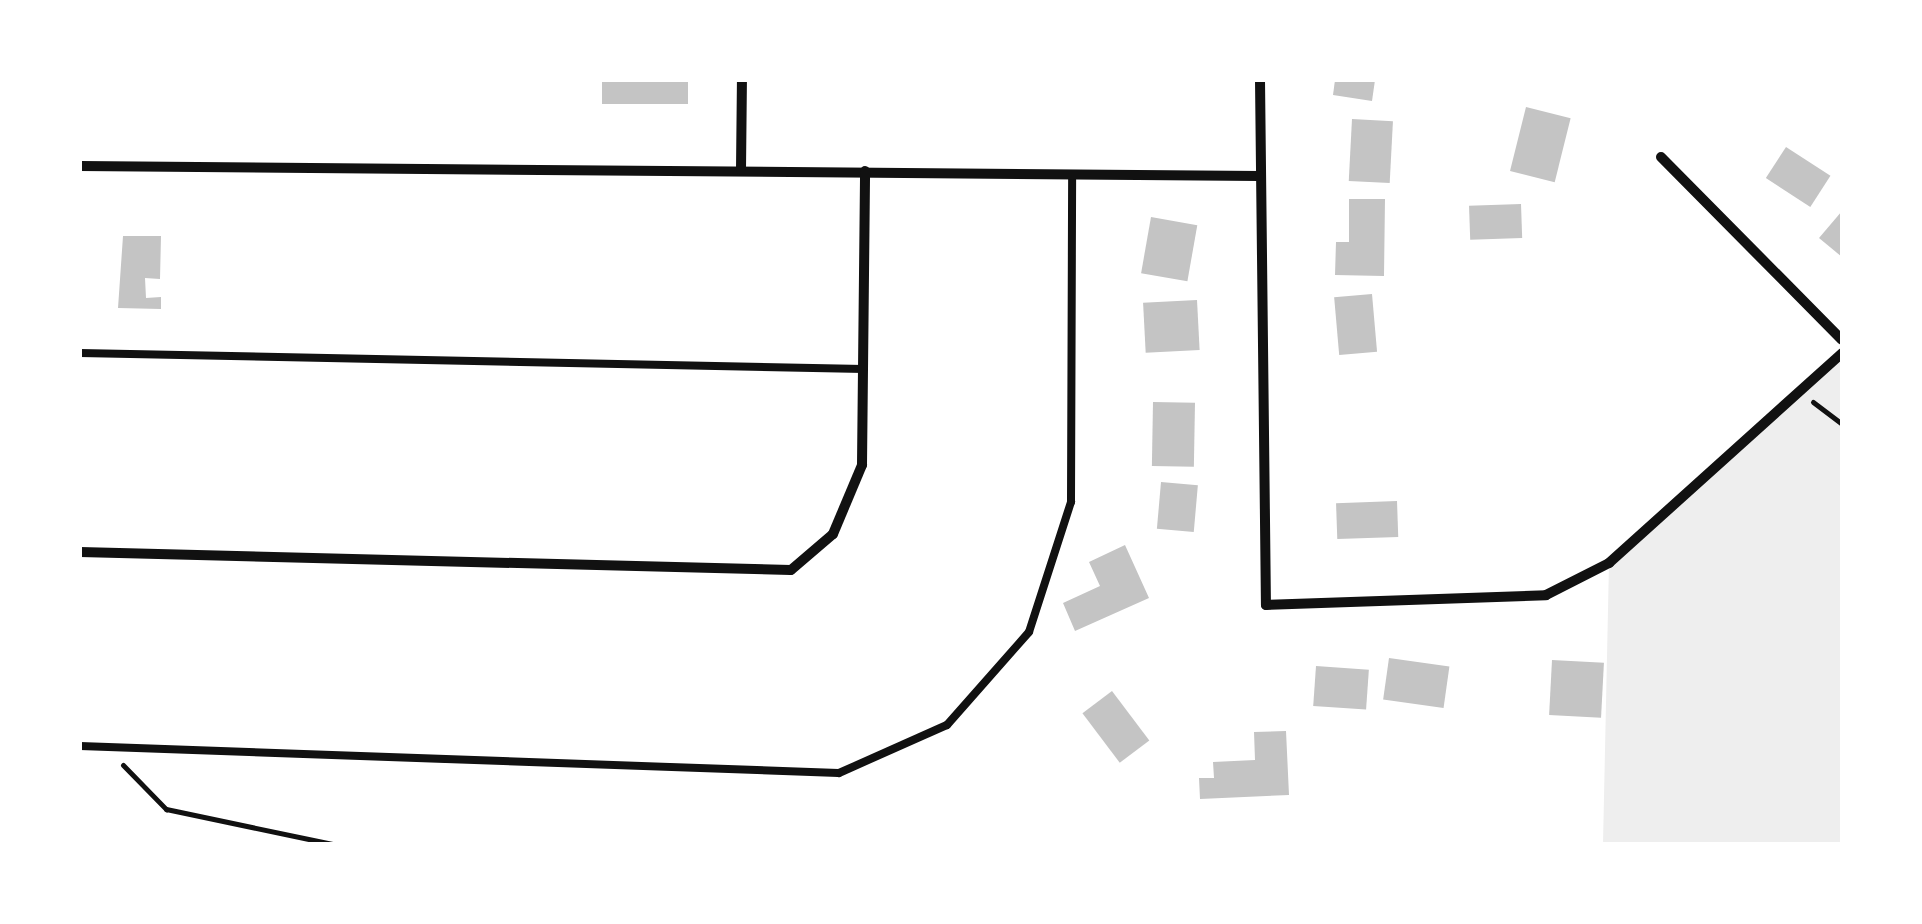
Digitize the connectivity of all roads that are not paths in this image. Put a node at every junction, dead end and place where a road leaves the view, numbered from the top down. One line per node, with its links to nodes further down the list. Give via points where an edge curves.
1 (742, 80): 5 (street)
2 (1260, 80): 8 (street)
3 (1661, 158): 9 (street)
4 (80, 166): 5 (street)
5 (741, 170): 6 (street)
6 (865, 172): 7 (street); 12 (street)
7 (1072, 175): 8 (street); 14 (lane, via 1072,502 1029,632 947,725 839,773)
8 (1258, 176): 10 (street, via 1266,605 1546,595 1609,563)
9 (1842, 340)
10 (1842, 353)
11 (80, 354): 12 (lane)
12 (864, 369): 13 (street, via 862,465 833,534 792,570)
13 (80, 552)
14 (80, 746)

